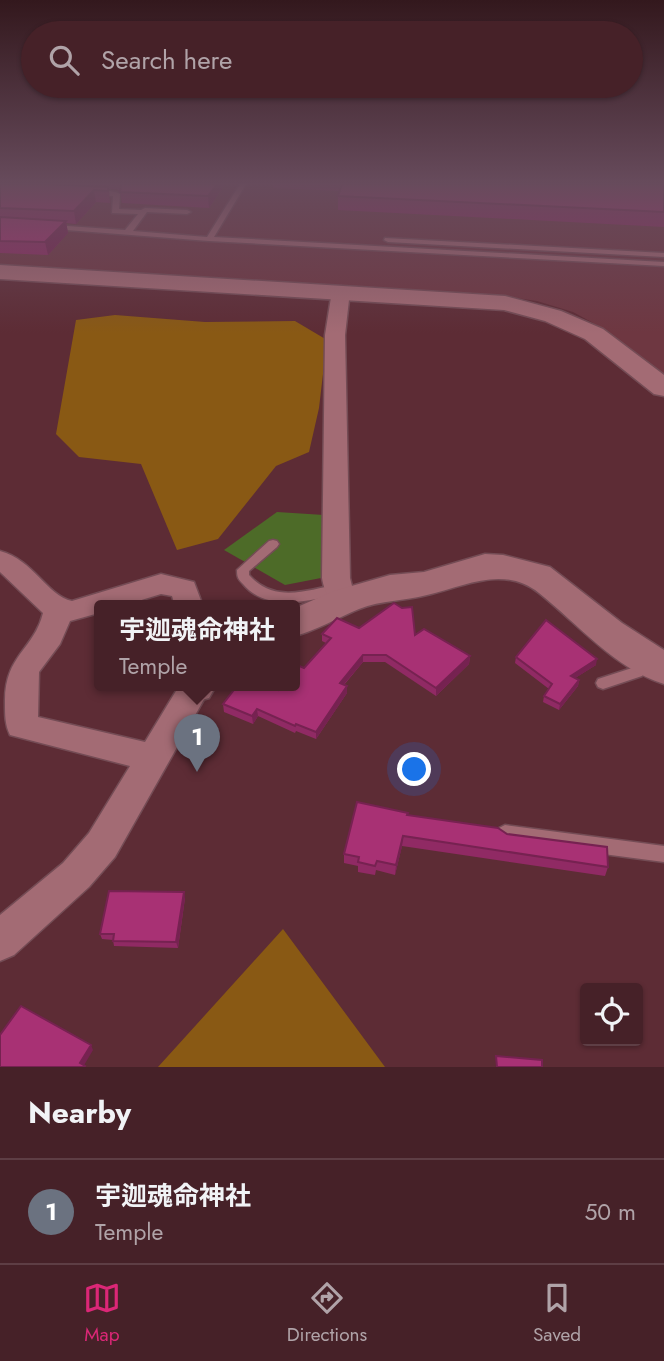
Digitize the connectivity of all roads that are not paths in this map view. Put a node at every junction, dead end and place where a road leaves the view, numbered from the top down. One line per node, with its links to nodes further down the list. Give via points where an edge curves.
1 (149, 234): 4 (lane)
2 (212, 234): 4 (lane)
3 (317, 236): 5 (lane)
4 (209, 239): 6 (lane)
5 (664, 255)
6 (664, 264)
7 (0, 272): 8 (street)
8 (341, 291): 9 (street, via 489,300 540,312 594,334); 12 (street, via 335,335)
9 (664, 388)
10 (273, 544): 12 (lane, via 243,570 254,589 274,597)
11 (0, 560): 16 (street)
12 (343, 594): 17 (street); 18 (street, via 424,584 485,566 522,570 551,584 609,634)
13 (108, 600): 14 (street, via 161,584 184,589)
14 (187, 600)
15 (94, 604): 16 (street)
16 (58, 610): 21 (street, via 55,631 21,679 22,726)
17 (300, 620)
18 (657, 663): 19 (lane)
19 (603, 683)
20 (193, 691): 21 (street)
21 (152, 758): 24 (street, via 102,845 76,875)
22 (505, 833): 23 (lane)
23 (664, 854)
24 (0, 941)

